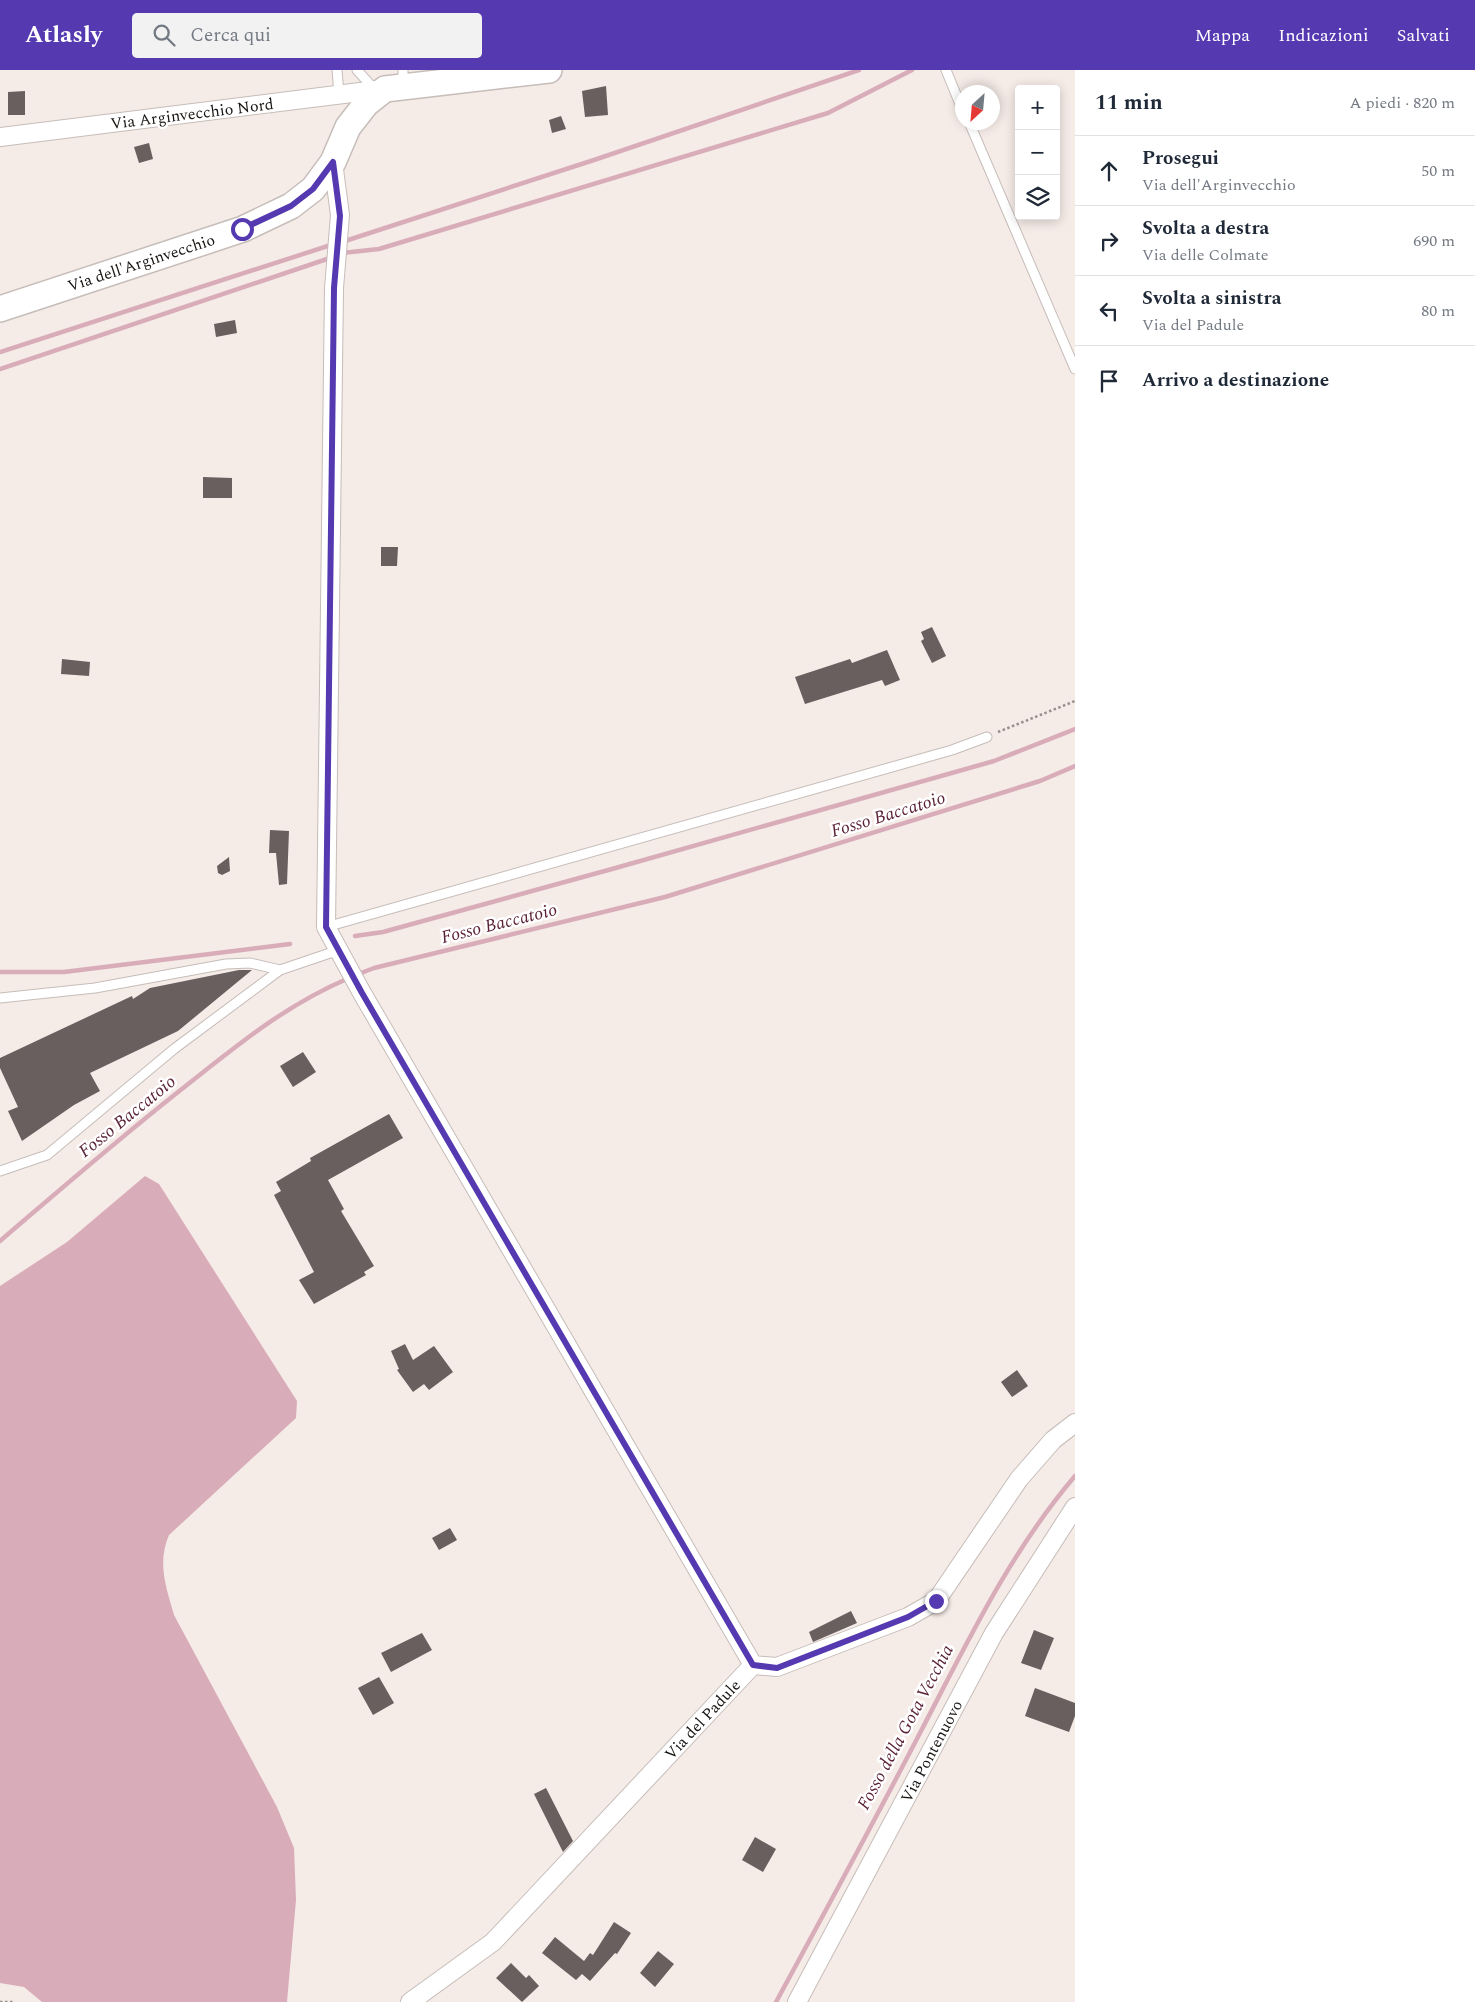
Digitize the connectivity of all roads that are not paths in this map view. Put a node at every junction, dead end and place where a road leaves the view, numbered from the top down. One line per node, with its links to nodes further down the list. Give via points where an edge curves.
1 (337, 70): 7 (lane)
2 (357, 70): 5 (lane)
3 (549, 70): 5 (main road)
4 (946, 70): 6 (lane)
5 (391, 84): 7 (street, Via Arginvecchio Nord); 10 (main road, Via dell'Arginvecchio, via 366,104 348,127)
6 (955, 92)
7 (339, 94): 9 (street, Via Arginvecchio Nord)
8 (971, 130): 12 (lane)
9 (0, 137)
10 (333, 162): 11 (main road, Via dell'Arginvecchio, via 313,189 242,229); 14 (street, via 340,216 334,288)
11 (0, 309)
12 (1075, 369)
13 (987, 736): 14 (lane, via 952,750)
14 (326, 927): 15 (street)
15 (343, 957): 16 (lane); 21 (street)
16 (280, 970): 17 (lane, via 250,963 226,964 96,988); 18 (lane, via 174,1049 46,1156)
17 (0, 998)
18 (0, 1171)
19 (1075, 1423): 21 (street, Via del Padule, via 1053,1440 1019,1479 936,1601 908,1617 777,1668)
20 (1075, 1507): 23 (street, Via Pontenuovo, via 994,1633)
21 (753, 1665): 22 (street, Via del Padule, via 493,1942)
22 (410, 2002)
23 (798, 2002)

